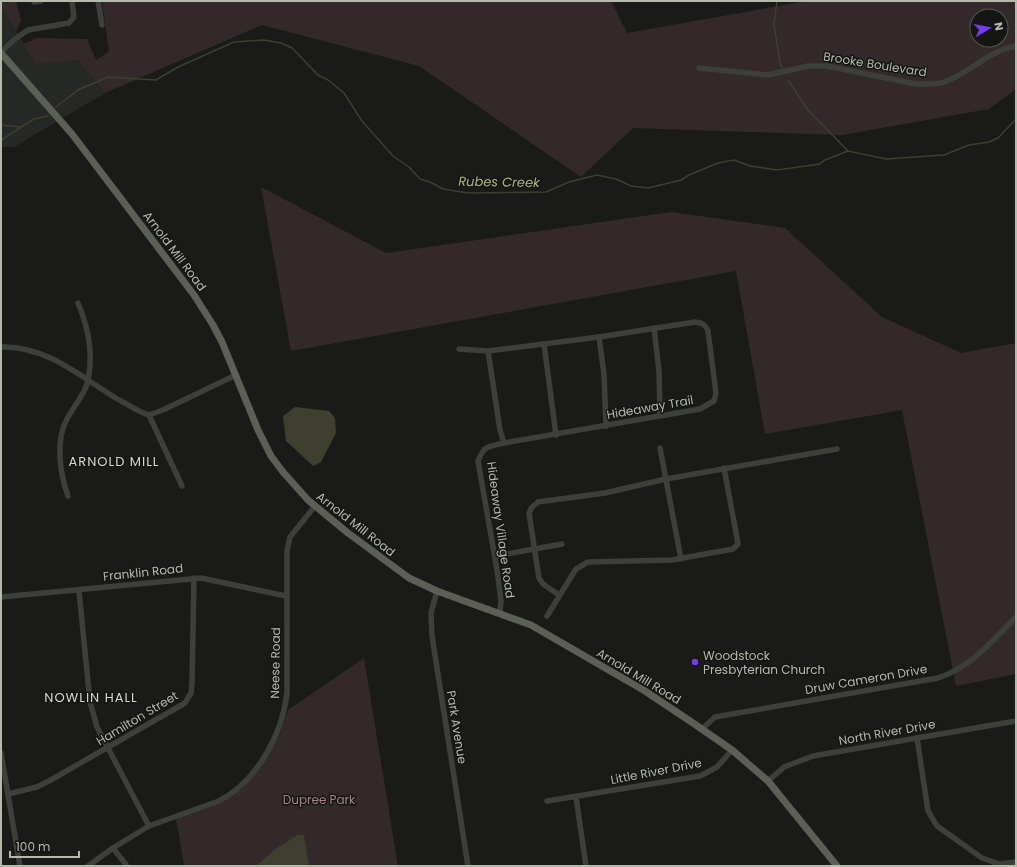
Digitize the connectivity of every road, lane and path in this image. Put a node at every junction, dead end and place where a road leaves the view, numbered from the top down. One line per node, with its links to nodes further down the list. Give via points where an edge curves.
1 (41, 1): 4 (street)
2 (72, 1): 7 (street, via 74,17 69,23 28,30)
3 (98, 1): 5 (street)
4 (34, 2)
5 (102, 25)
6 (1016, 46): 8 (street, Brooke Boulevard, via 989,55 953,78 930,84 916,84 827,66 808,66 768,75)
7 (1, 52): 16 (main road, Arnold Mill Road, via 72,134 194,295 214,325)
8 (699, 68)
9 (78, 303): 17 (street, via 90,345)
10 (654, 328): 11 (street, Hideaway Trail); 19 (street, via 659,371); 19 (street, Hideaway Trail, via 695,322 701,322 706,326 715,386 714,401 709,405 700,409)
11 (599, 337): 12 (street, Hideaway Trail); 20 (street, via 604,374)
12 (544, 344): 15 (street, Hideaway Trail); 21 (street)
13 (1, 347): 17 (street, via 19,348 45,356)
14 (459, 349): 15 (street, Hideaway Trail)
15 (488, 351): 22 (street)
16 (236, 375): 18 (street); 29 (main road, Arnold Mill Road, via 271,456 288,480)
17 (87, 380): 18 (street); 28 (street, via 85,389 62,431 61,464)
18 (149, 415): 27 (street)
19 (660, 415): 20 (street, Hideaway Trail)
20 (606, 426): 21 (street, Hideaway Trail)
21 (556, 435): 22 (street, Hideaway Trail)
22 (504, 443): 32 (street, Hideaway Village Road, via 485,447 478,461)
23 (660, 448): 26 (street)
24 (837, 449): 25 (street)
25 (724, 468): 26 (street); 33 (street, via 738,544 733,549)
26 (666, 478): 31 (street, via 605,493 538,502 529,513); 33 (street)
27 (182, 486)
28 (68, 496)
29 (315, 506): 36 (main road, Arnold Mill Road, via 391,566 418,583); 38 (street, Neese Road, via 290,537 286,557)
30 (562, 544): 31 (street)
31 (533, 550): 32 (street); 37 (street, via 539,578)
32 (495, 556): 40 (street, Hideaway Village Road)
33 (681, 559): 37 (street, via 588,562 576,569)
34 (194, 578): 35 (street, Franklin Road); 38 (street, Franklin Road, via 230,582); 46 (street, Hamilton Street, via 192,683 188,699)
35 (79, 590): 39 (street, Franklin Road); 46 (street, via 90,702 97,727)
36 (437, 591): 40 (main road, Arnold Mill Road); 59 (street, Park Avenue, via 431,613 431,626)
37 (559, 595): 41 (street)
38 (286, 596): 53 (street, Neese Road, via 286,702 280,724 264,756 243,784 229,796)
39 (1, 597)
40 (500, 612): 44 (main road, Arnold Mill Road, via 560,641 645,691)
41 (547, 616)
42 (1016, 617): 44 (street, Druw Cameron Drive, via 974,660 938,678 715,717)
43 (1016, 721): 45 (street, North River Drive)
44 (702, 729): 47 (main road, Arnold Mill Road)
45 (917, 738): 49 (street, North River Drive, via 800,760 784,767); 55 (street, via 927,805 937,826 982,858 999,864)
46 (110, 748): 50 (street, Hamilton Street, via 36,787); 53 (street)
47 (732, 750): 49 (main road, Arnold Mill Road); 51 (street, Little River Drive, via 716,767 700,776)
48 (1, 753): 50 (street)
49 (768, 781): 61 (main road, Arnold Mill Road)
50 (8, 794): 56 (street)
51 (576, 797): 52 (street, Little River Drive); 60 (street)
52 (547, 801)
53 (149, 826): 54 (street, Neese Road)
54 (113, 848): 57 (street, Neese Road); 58 (street)
55 (1016, 862)
56 (20, 866)
57 (88, 866)
58 (128, 866)
59 (468, 866)
60 (586, 866)
61 (837, 866)

